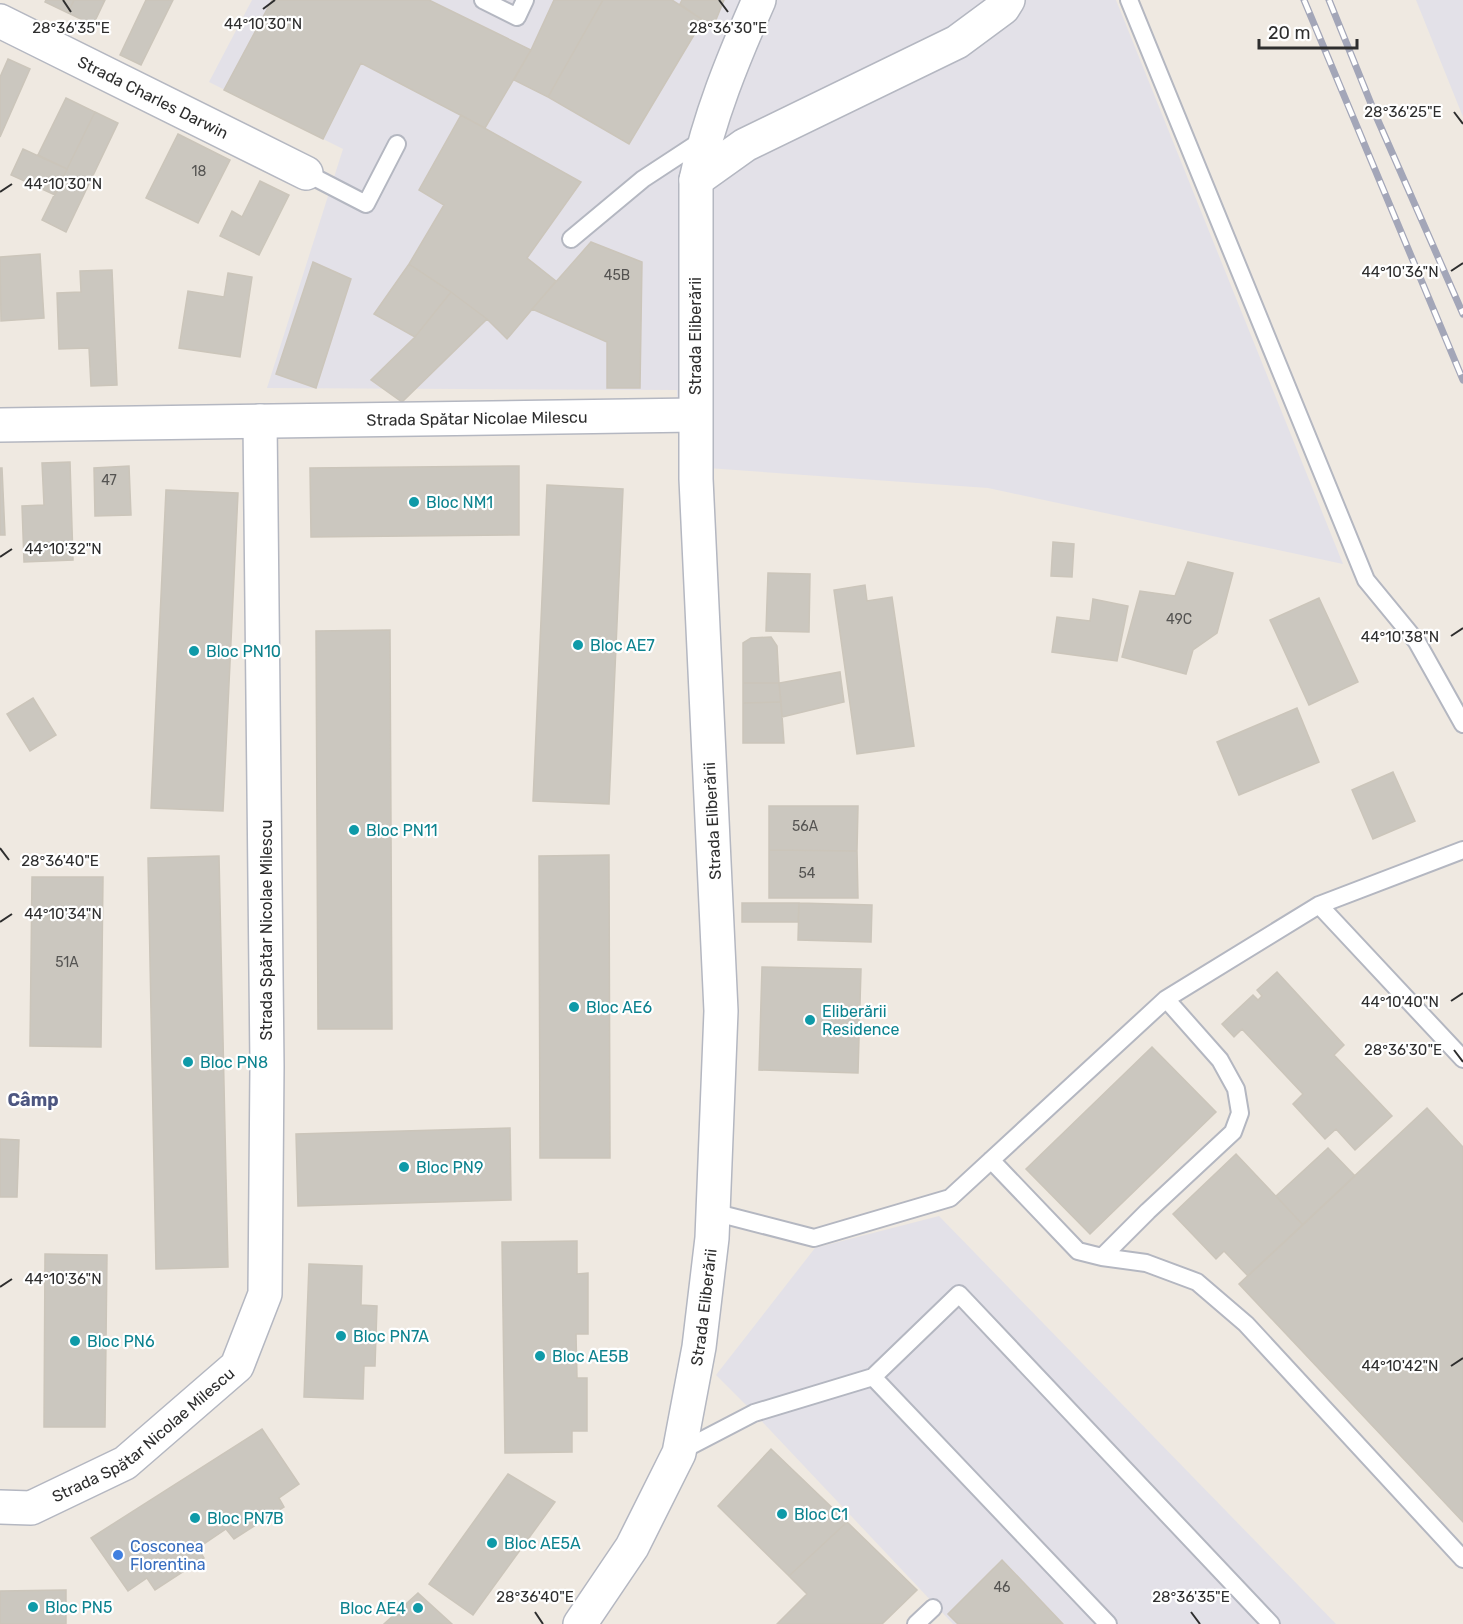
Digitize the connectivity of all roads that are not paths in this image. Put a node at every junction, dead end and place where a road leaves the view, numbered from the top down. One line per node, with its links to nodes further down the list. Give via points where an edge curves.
1 (483, 0): 2 (lane, via 517,17)
2 (525, 0)
3 (759, 0): 7 (street, Strada Eliberării)
4 (1008, 0): 10 (street, via 957,42 745,145)
5 (1129, 0): 15 (lane, via 1366,580 1418,642)
6 (0, 21): 9 (street, Strada Charles Darwin)
7 (705, 139): 10 (street, Strada Eliberării); 11 (lane, via 643,179)
8 (397, 144): 9 (lane, via 366,204)
9 (306, 172)
10 (696, 180): 12 (street, Strada Eliberării)
11 (572, 239)
12 (695, 416): 13 (street, Strada Spătar Nicolae Milescu); 21 (street, Strada Eliberării, via 721,1011)
13 (260, 421): 14 (street, Strada Spătar Nicolae Milescu); 25 (street, Strada Spătar Nicolae Milescu, via 267,1054 265,1294 237,1366 125,1463 31,1508)
14 (0, 425)
15 (1463, 724)
16 (1463, 850): 17 (lane)
17 (1319, 905): 18 (lane); 19 (lane)
18 (1166, 999): 20 (lane); 22 (lane, via 1220,1060 1236,1089 1240,1113 1233,1132)
19 (1463, 1059)
20 (991, 1160): 21 (lane, via 950,1198 814,1238); 22 (lane, via 1078,1251)
21 (713, 1212): 24 (street, Strada Eliberării, via 699,1347)
22 (1102, 1257): 26 (lane, via 1146,1263 1197,1282 1246,1324)
23 (873, 1377): 24 (lane, via 754,1413); 30 (lane); 31 (lane, via 959,1294)
24 (679, 1453): 28 (street, Strada Eliberării, via 632,1547)
25 (0, 1507)
26 (1463, 1559)
27 (933, 1608): 29 (lane)
28 (580, 1624)
29 (916, 1624)
30 (1108, 1624)
31 (1271, 1624)

